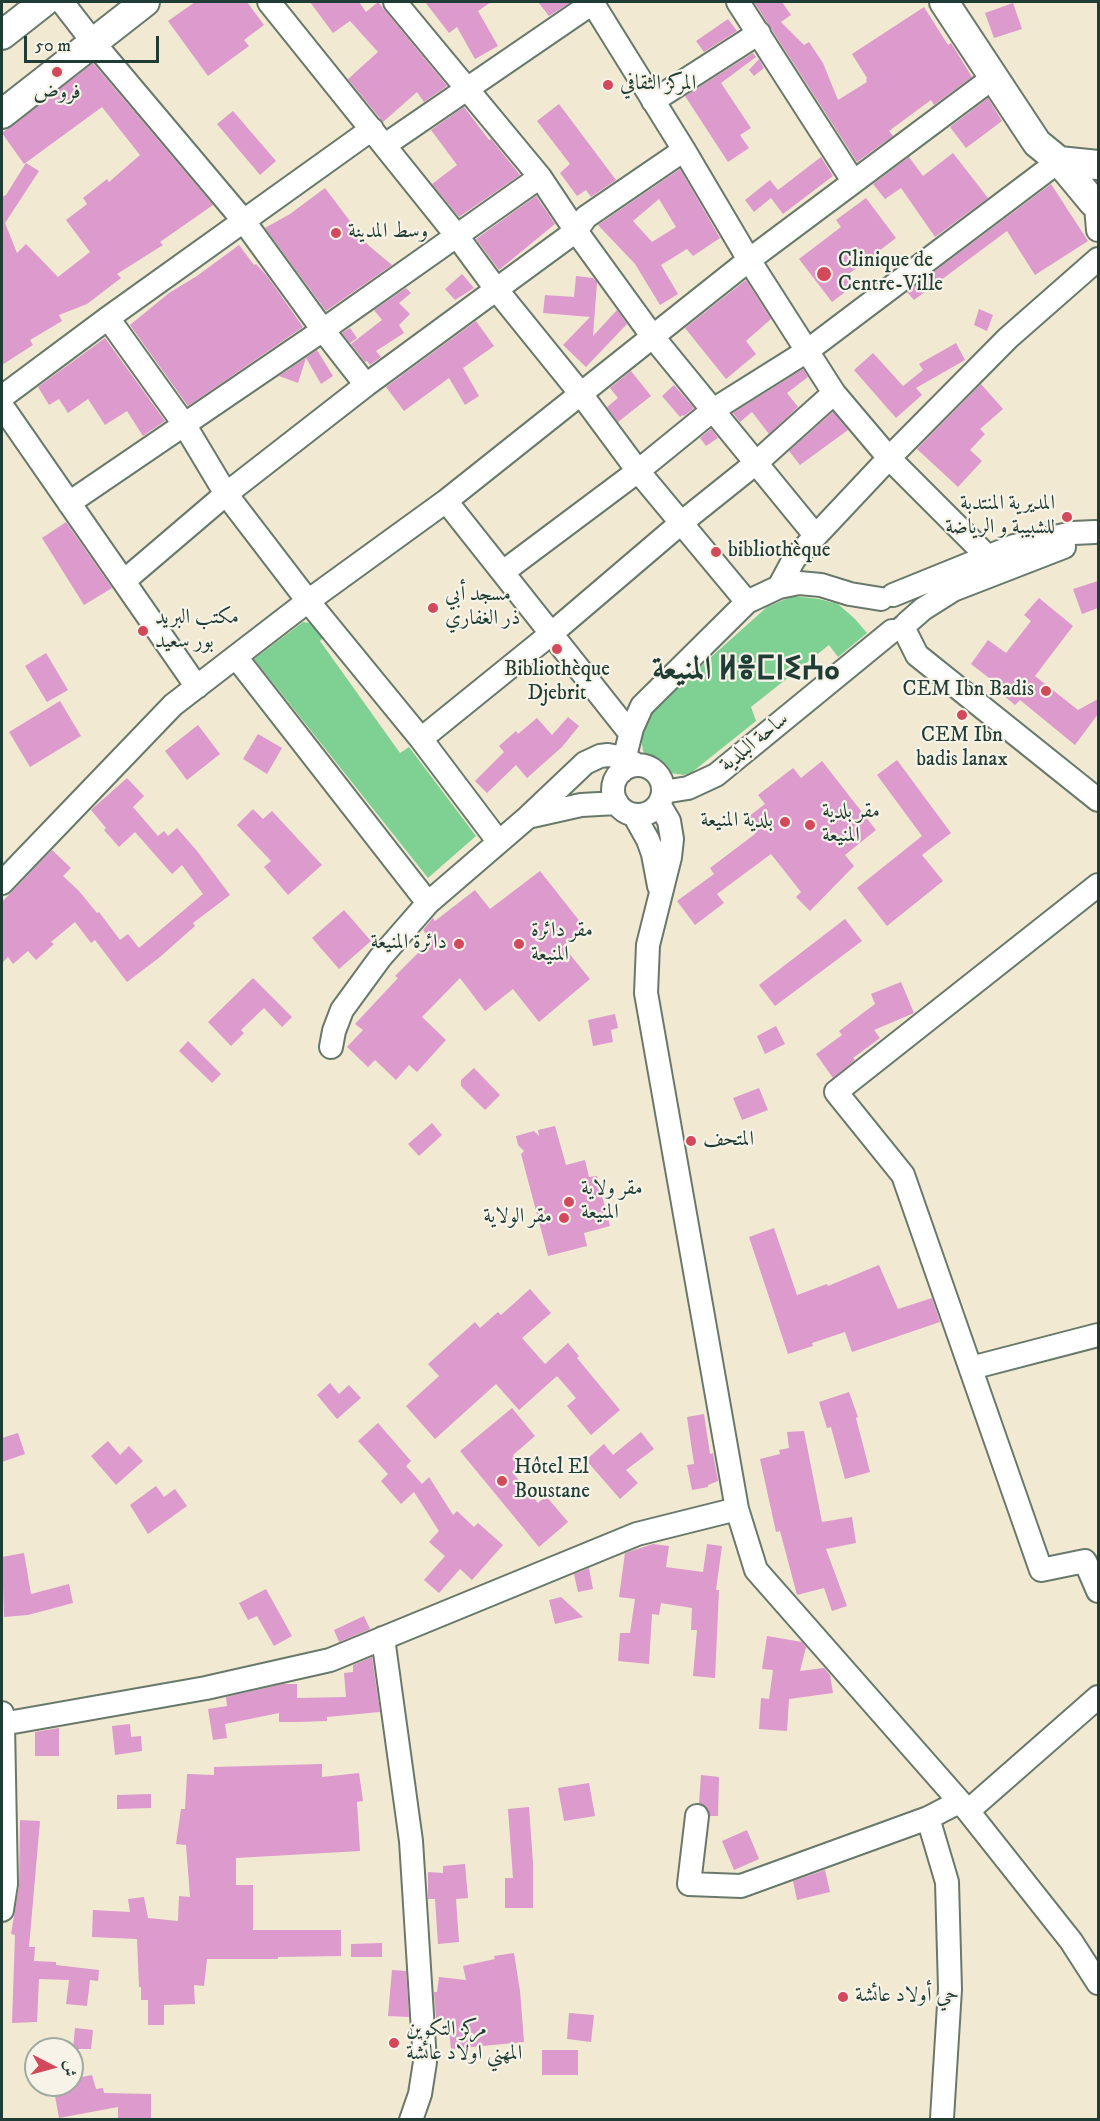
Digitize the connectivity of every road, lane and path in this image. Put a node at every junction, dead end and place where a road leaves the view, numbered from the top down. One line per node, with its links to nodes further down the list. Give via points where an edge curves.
1 (44, 2): 10 (main road)
2 (62, 2): 11 (street)
3 (145, 2): 11 (main road)
4 (269, 2): 16 (street)
5 (395, 2): 13 (street)
6 (593, 2): 13 (street); 14 (street)
7 (738, 2): 9 (street)
8 (944, 2): 12 (main road)
9 (759, 33): 14 (street); 21 (street)
10 (2, 34)
11 (93, 42): 15 (main road); 23 (street)
12 (994, 77): 18 (main road, via 1037,142); 21 (street)
13 (467, 88): 16 (street); 20 (street)
14 (653, 100): 17 (street)
15 (2, 114)
16 (378, 137): 23 (street); 25 (street)
17 (684, 150): 24 (street, via 586,217); 26 (street)
18 (1059, 161): 19 (main road); 22 (main road); 32 (street)
19 (1098, 165)
20 (540, 177): 24 (street); 25 (street)
21 (853, 182): 26 (street)
22 (1097, 207)
23 (243, 220): 29 (street); 30 (street)
24 (576, 231): 28 (street); 31 (street)
25 (458, 236): 28 (street); 30 (street)
26 (748, 260): 31 (street); 32 (street)
27 (1098, 260): 40 (street, via 1008,338)
28 (496, 289): 33 (street); 35 (street)
29 (108, 318): 36 (street); 39 (street)
30 (323, 330): 33 (street); 39 (street)
31 (653, 337): 35 (street); 38 (street)
32 (807, 351): 34 (street); 38 (street)
33 (366, 385): 43 (street)
34 (834, 393): 40 (street); 41 (street)
35 (581, 394): 42 (street); 44 (street)
36 (2, 397)
37 (2, 406): 45 (street)
38 (713, 410): 41 (street); 42 (street)
39 (184, 424): 43 (street); 45 (street)
40 (889, 458): 48 (street); 49 (street)
41 (756, 463): 46 (street); 48 (street)
42 (638, 471): 46 (street); 50 (street)
43 (226, 494): 51 (street); 54 (street)
44 (446, 501): 50 (street); 54 (street)
45 (69, 503): 51 (street)
46 (681, 523): 55 (street); 57 (street)
47 (1097, 532): 49 (street, via 1033,541)
48 (815, 535): 52 (street, via 794,559)
49 (992, 565): 53 (street); 56 (street, ساحة البلدية)
50 (503, 572): 57 (street)
51 (124, 581): 59 (street)
52 (779, 587): 53 (street, via 811,583 850,594); 55 (street)
53 (887, 597): 56 (street, via 875,608 875,619 882,628)
54 (308, 601): 58 (street); 61 (street)
55 (747, 602): 60 (street, via 647,700)
56 (901, 627): 63 (street, ساحة البلدية, via 716,775); 64 (street, via 917,655)
57 (552, 633): 60 (street); 61 (street)
58 (236, 657): 59 (street); 71 (street)
59 (197, 687): 68 (street, via 173,705)
60 (630, 733): 62 (street)
61 (421, 739): 67 (street)
62 (628, 765): 63 (street, via 645,766 659,776 663,783); 65 (street, via 613,787); 66 (street, via 608,755 585,763)
63 (661, 798): 65 (street, via 650,813); 70 (street, via 672,839)
64 (1098, 800)
65 (625, 809): 66 (street, via 573,806); 70 (street, via 648,840 657,867)
66 (528, 817): 67 (street)
67 (498, 841): 71 (street)
68 (2, 883)
69 (1098, 885): 74 (street, via 836,1092 903,1175)
70 (659, 899): 75 (street, via 648,945 646,993)
71 (428, 903): 72 (street, via 342,1010)
72 (331, 1047)
73 (1098, 1335): 74 (street)
74 (971, 1368): 76 (street, via 1041,1570 1085,1561)
75 (736, 1509): 77 (street, via 637,1534); 80 (street, via 756,1570)
76 (1098, 1591)
77 (383, 1638): 79 (street, via 330,1660 206,1688); 86 (street, via 411,1841 424,2050 420,2094)
78 (1098, 1697): 80 (street)
79 (2, 1720): 83 (street, via 6,1884)
80 (963, 1807): 82 (street); 84 (street, via 1071,1941)
81 (697, 1816): 82 (street, via 689,1884 741,1886)
82 (928, 1818): 85 (street, via 947,1882 950,1989)
83 (2, 1910)
84 (1098, 1983)
85 (942, 2118)
86 (411, 2120)

